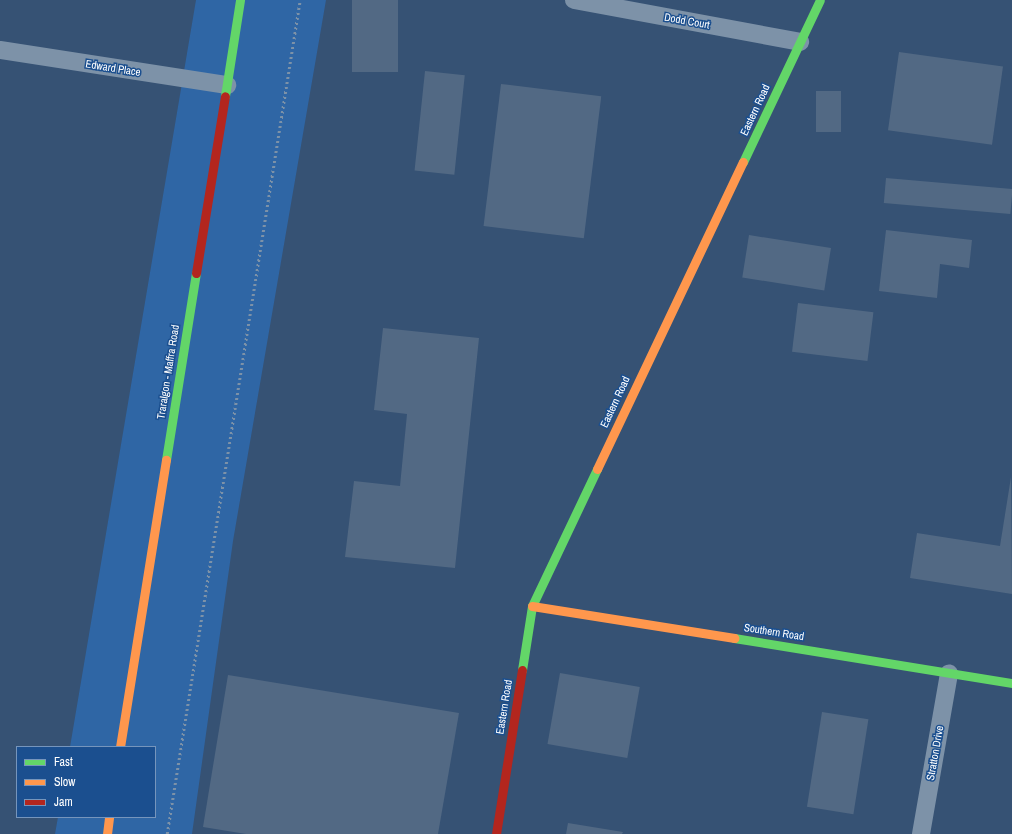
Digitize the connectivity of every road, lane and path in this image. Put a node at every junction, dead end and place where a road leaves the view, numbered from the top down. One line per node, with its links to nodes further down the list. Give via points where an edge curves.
1 (240, 0): 7 (street, Traralgon - Maffra Road)
2 (300, 0): 14 (path)
3 (574, 0): 5 (street, Dodd Court)
4 (820, 0): 5 (street, Eastern Road)
5 (800, 42): 8 (street, Eastern Road)
6 (0, 50): 7 (street, Edward Place)
7 (226, 85): 11 (street, Traralgon - Maffra Road)
8 (532, 606): 9 (street, Southern Road); 15 (street, Eastern Road)
9 (949, 673): 10 (street, Southern Road); 16 (street, Stratton Drive)
10 (1012, 683)
11 (120, 746)
12 (109, 818): 13 (street)
13 (107, 834)
14 (167, 834)
15 (496, 834)
16 (922, 834)

